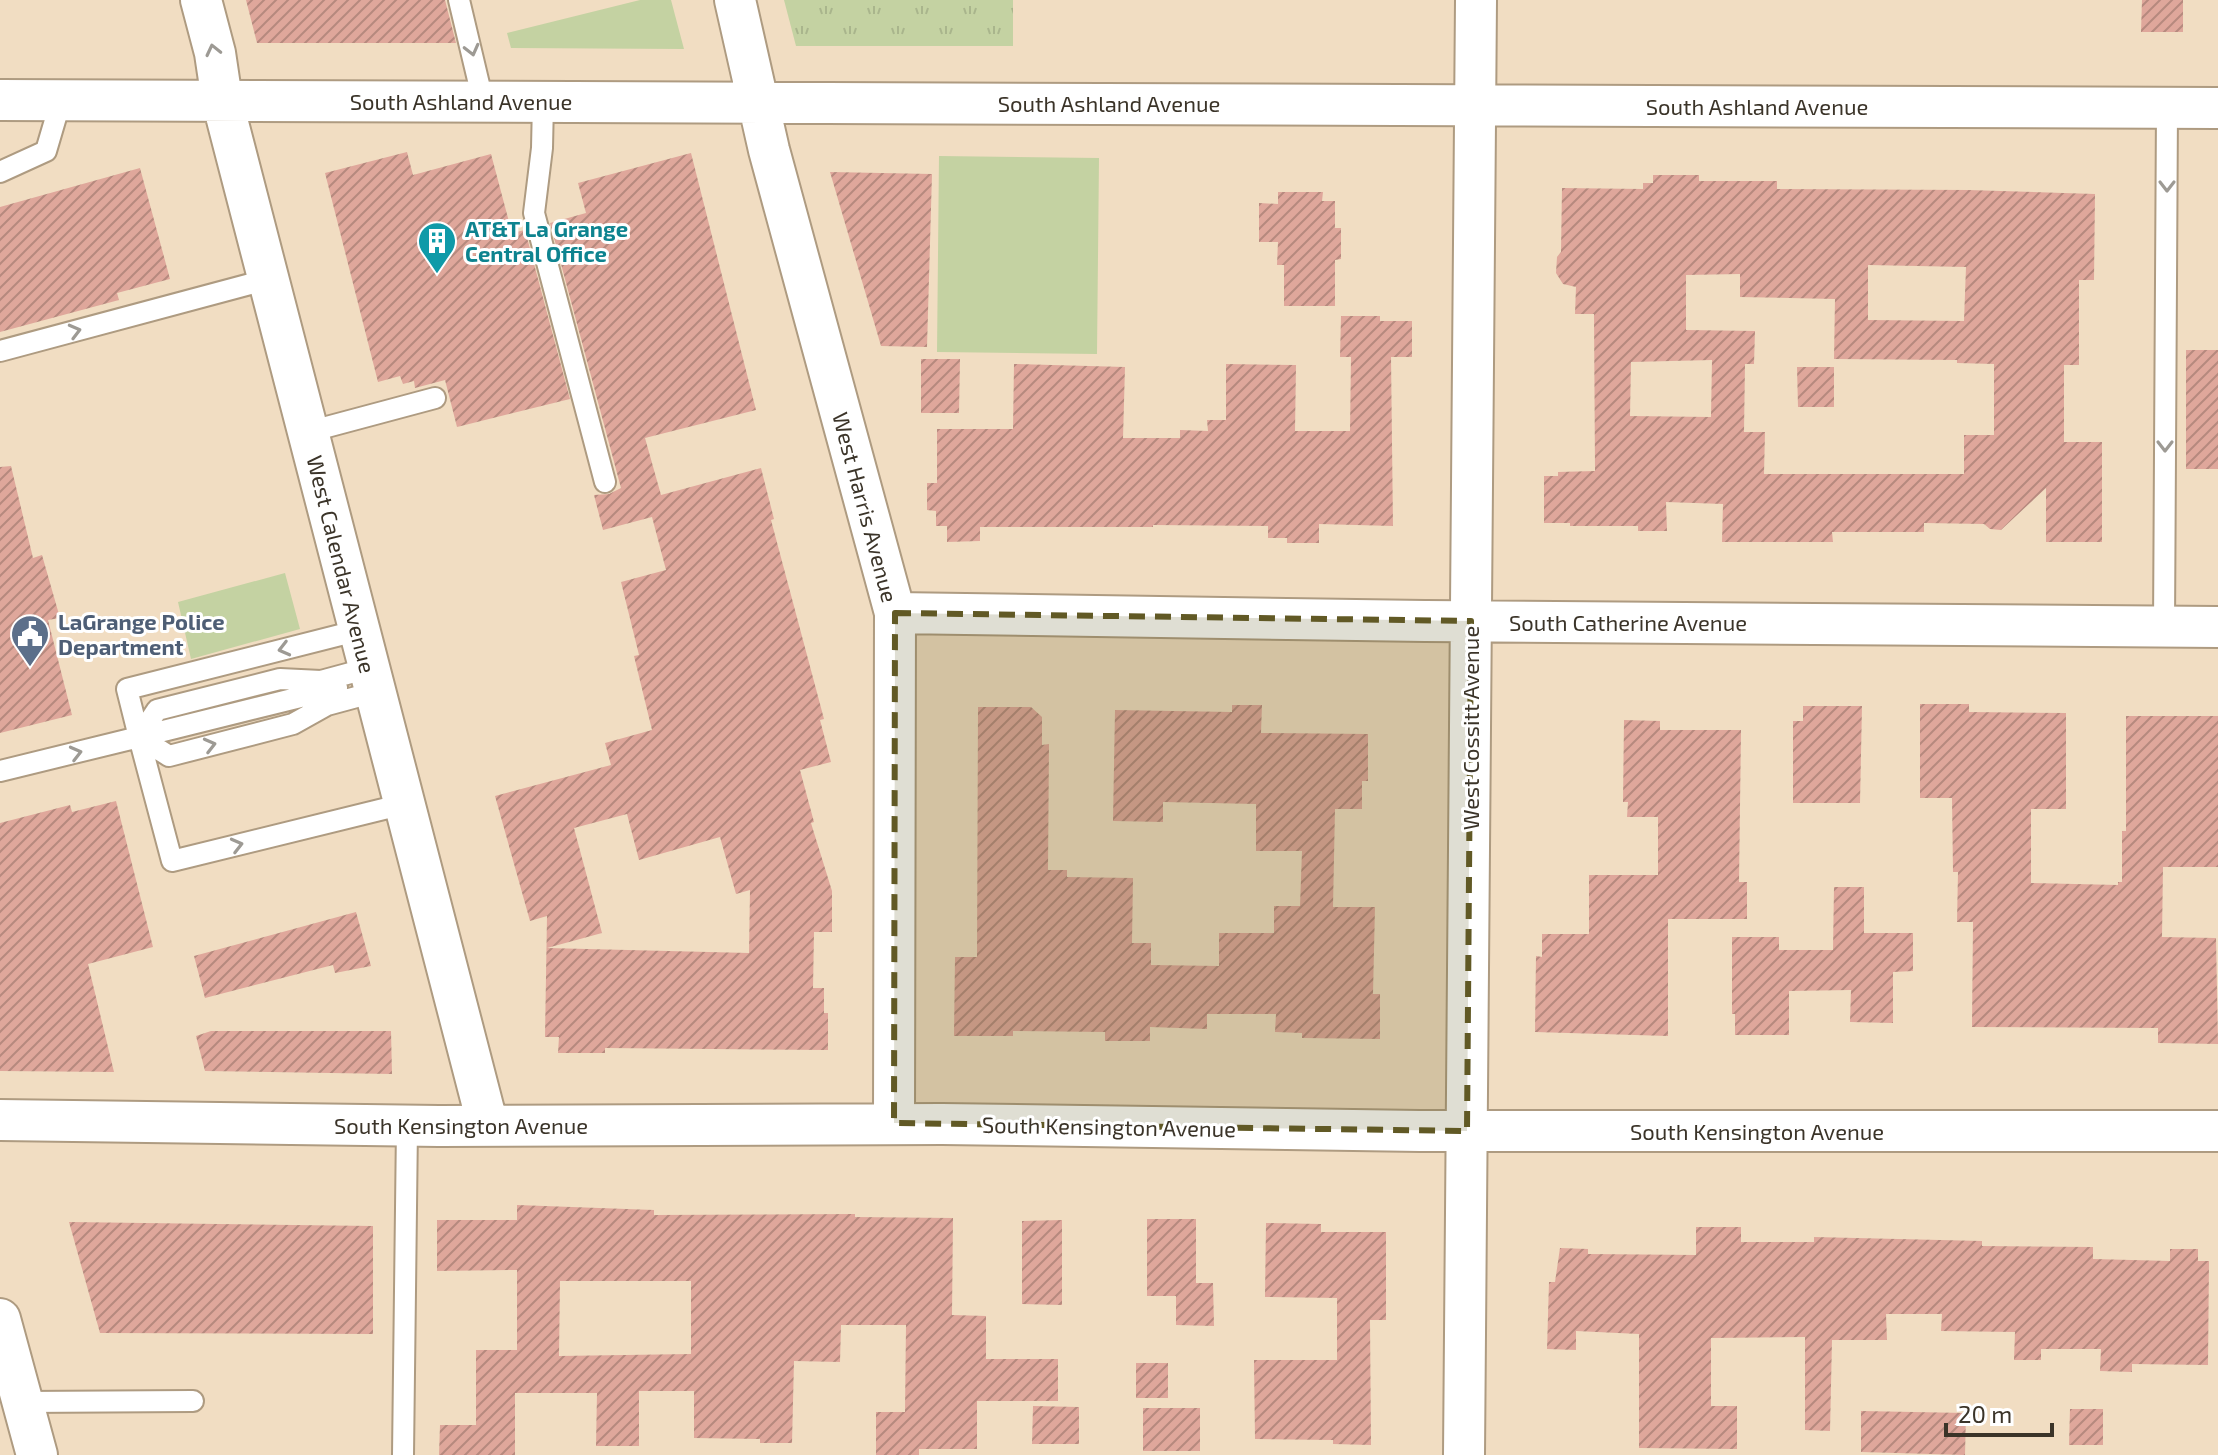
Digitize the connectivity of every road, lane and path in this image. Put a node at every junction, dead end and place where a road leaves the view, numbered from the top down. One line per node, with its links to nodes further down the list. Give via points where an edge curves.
1 (201, 0): 7 (street, West Calendar Avenue, one-way to 1)
2 (459, 0): 8 (lane, one-way to 8)
3 (735, 0): 10 (street, West Harris Avenue)
4 (1476, 0): 11 (street, West Cossitt Avenue)
5 (0, 100): 6 (street, South Ashland Avenue)
6 (61, 100): 7 (street, South Ashland Avenue); 14 (lane, via 46,151)
7 (222, 100): 8 (street, South Ashland Avenue); 15 (street, West Calendar Avenue)
8 (483, 101): 9 (street, South Ashland Avenue)
9 (543, 102): 10 (street, South Ashland Avenue); 19 (lane, via 534,213)
10 (759, 102): 11 (street, South Ashland Avenue); 20 (street, West Harris Avenue)
11 (1475, 105): 12 (street, South Ashland Avenue); 21 (street, West Cossitt Avenue)
12 (2167, 108): 13 (street, South Ashland Avenue); 22 (lane, one-way to 22)
13 (2218, 108)
14 (0, 172)
15 (269, 279): 16 (lane, one-way to 15); 18 (street, West Calendar Avenue)
16 (0, 351)
17 (435, 398): 18 (lane)
18 (308, 432): 24 (street, West Calendar Avenue)
19 (605, 482)
20 (895, 613): 21 (street, South Catherine Avenue); 30 (street, West Harris Avenue)
21 (1471, 621): 22 (street, South Catherine Avenue); 33 (street, West Cossitt Avenue)
22 (2164, 627): 23 (street, South Catherine Avenue)
23 (2218, 627)
24 (360, 630): 25 (street, West Calendar Avenue); 26 (lane, one-way to 26, via 127,689)
25 (372, 680): 26 (lane, via 280,679 157,710); 26 (lane, one-way to 25, via 169,756 293,724); 28 (street, West Calendar Avenue)
26 (139, 737): 27 (lane, one-way to 26); 28 (lane, one-way to 28, via 172,861)
27 (0, 771)
28 (404, 804): 32 (street, West Calendar Avenue)
29 (0, 1120): 31 (street, South Kensington Avenue)
30 (894, 1123): 32 (street, South Kensington Avenue); 33 (street, South Kensington Avenue)
31 (407, 1126): 32 (street, South Kensington Avenue); 39 (lane)
32 (488, 1126)
33 (1467, 1131): 34 (street, South Kensington Avenue); 40 (street, West Cossitt Avenue)
34 (2218, 1131)
35 (0, 1319): 37 (street)
36 (193, 1401): 37 (lane)
37 (23, 1402): 38 (street)
38 (37, 1455)
39 (403, 1455)
40 (1464, 1455)

